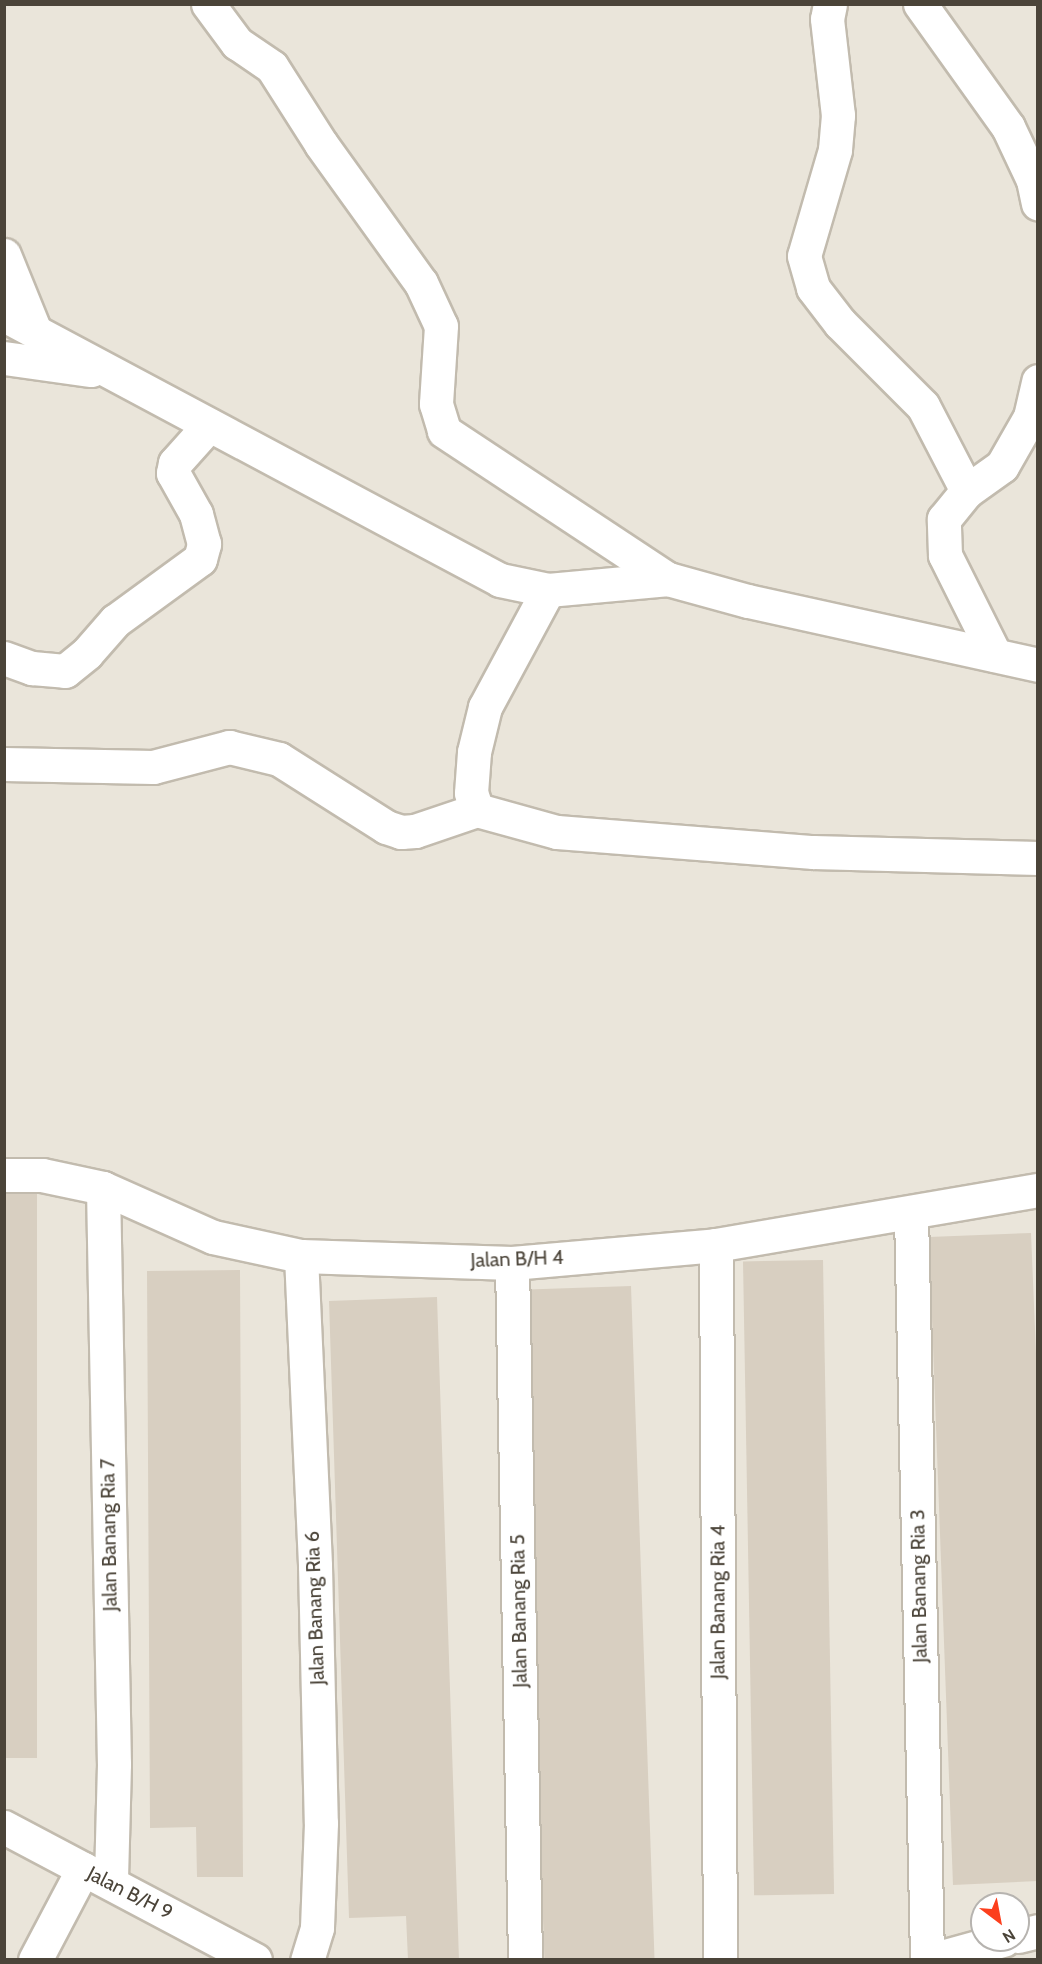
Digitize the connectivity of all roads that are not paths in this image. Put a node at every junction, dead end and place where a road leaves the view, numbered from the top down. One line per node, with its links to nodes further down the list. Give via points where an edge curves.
1 (208, 4): 13 (street, via 237,43 272,67 321,144 421,283 441,326 436,404 444,431)
2 (830, 4): 12 (street, via 827,19 838,115 835,150 804,256 813,288 840,323 923,406)
3 (920, 4): 4 (street, via 1008,127 1033,180)
4 (1038, 202)
5 (4, 255): 7 (street)
6 (4, 315): 7 (street)
7 (34, 329): 9 (street)
8 (4, 358): 9 (street)
9 (111, 372): 11 (street)
10 (1038, 381): 12 (street, via 1030,417 1002,466)
11 (209, 425): 14 (street, via 492,576); 16 (street, via 174,463 173,473 196,514 204,544 200,559 115,621 65,671 32,668)
12 (967, 491): 15 (street, via 944,519 945,555)
13 (668, 579): 14 (street); 15 (street, via 748,601)
14 (548, 590): 19 (street, via 485,707 474,752 471,793)
15 (995, 655): 17 (street)
16 (4, 658)
17 (1038, 665)
18 (4, 764): 19 (street, via 153,766 229,747 279,759 386,827 401,832)
19 (477, 810): 20 (street, via 557,832 813,852)
20 (1038, 858)
21 (4, 1174): 22 (street, Jalan B/H 4, via 42,1175)
22 (103, 1188): 26 (street, Jalan B/H 4, via 213,1237); 29 (street, Jalan Banang Ria 7, via 114,1764)
23 (1038, 1190): 24 (street, Jalan B/H 4)
24 (911, 1213): 25 (street, Jalan B/H 4); 36 (street, Jalan Banang Ria 3)
25 (716, 1245): 27 (street, Jalan B/H 4); 35 (street, Jalan Banang Ria 4)
26 (301, 1256): 27 (street, Jalan B/H 4); 33 (street, Jalan Banang Ria 6, via 315,1566 321,1823 317,1928)
27 (512, 1263): 34 (street, Jalan Banang Ria 5)
28 (4, 1827): 29 (street, Jalan B/H 9)
29 (97, 1875): 31 (street); 32 (street, Jalan B/H 9)
30 (970, 1948): 36 (street)
31 (35, 1959)
32 (255, 1959)
33 (307, 1959)
34 (525, 1959)
35 (720, 1959)
36 (929, 1959)

